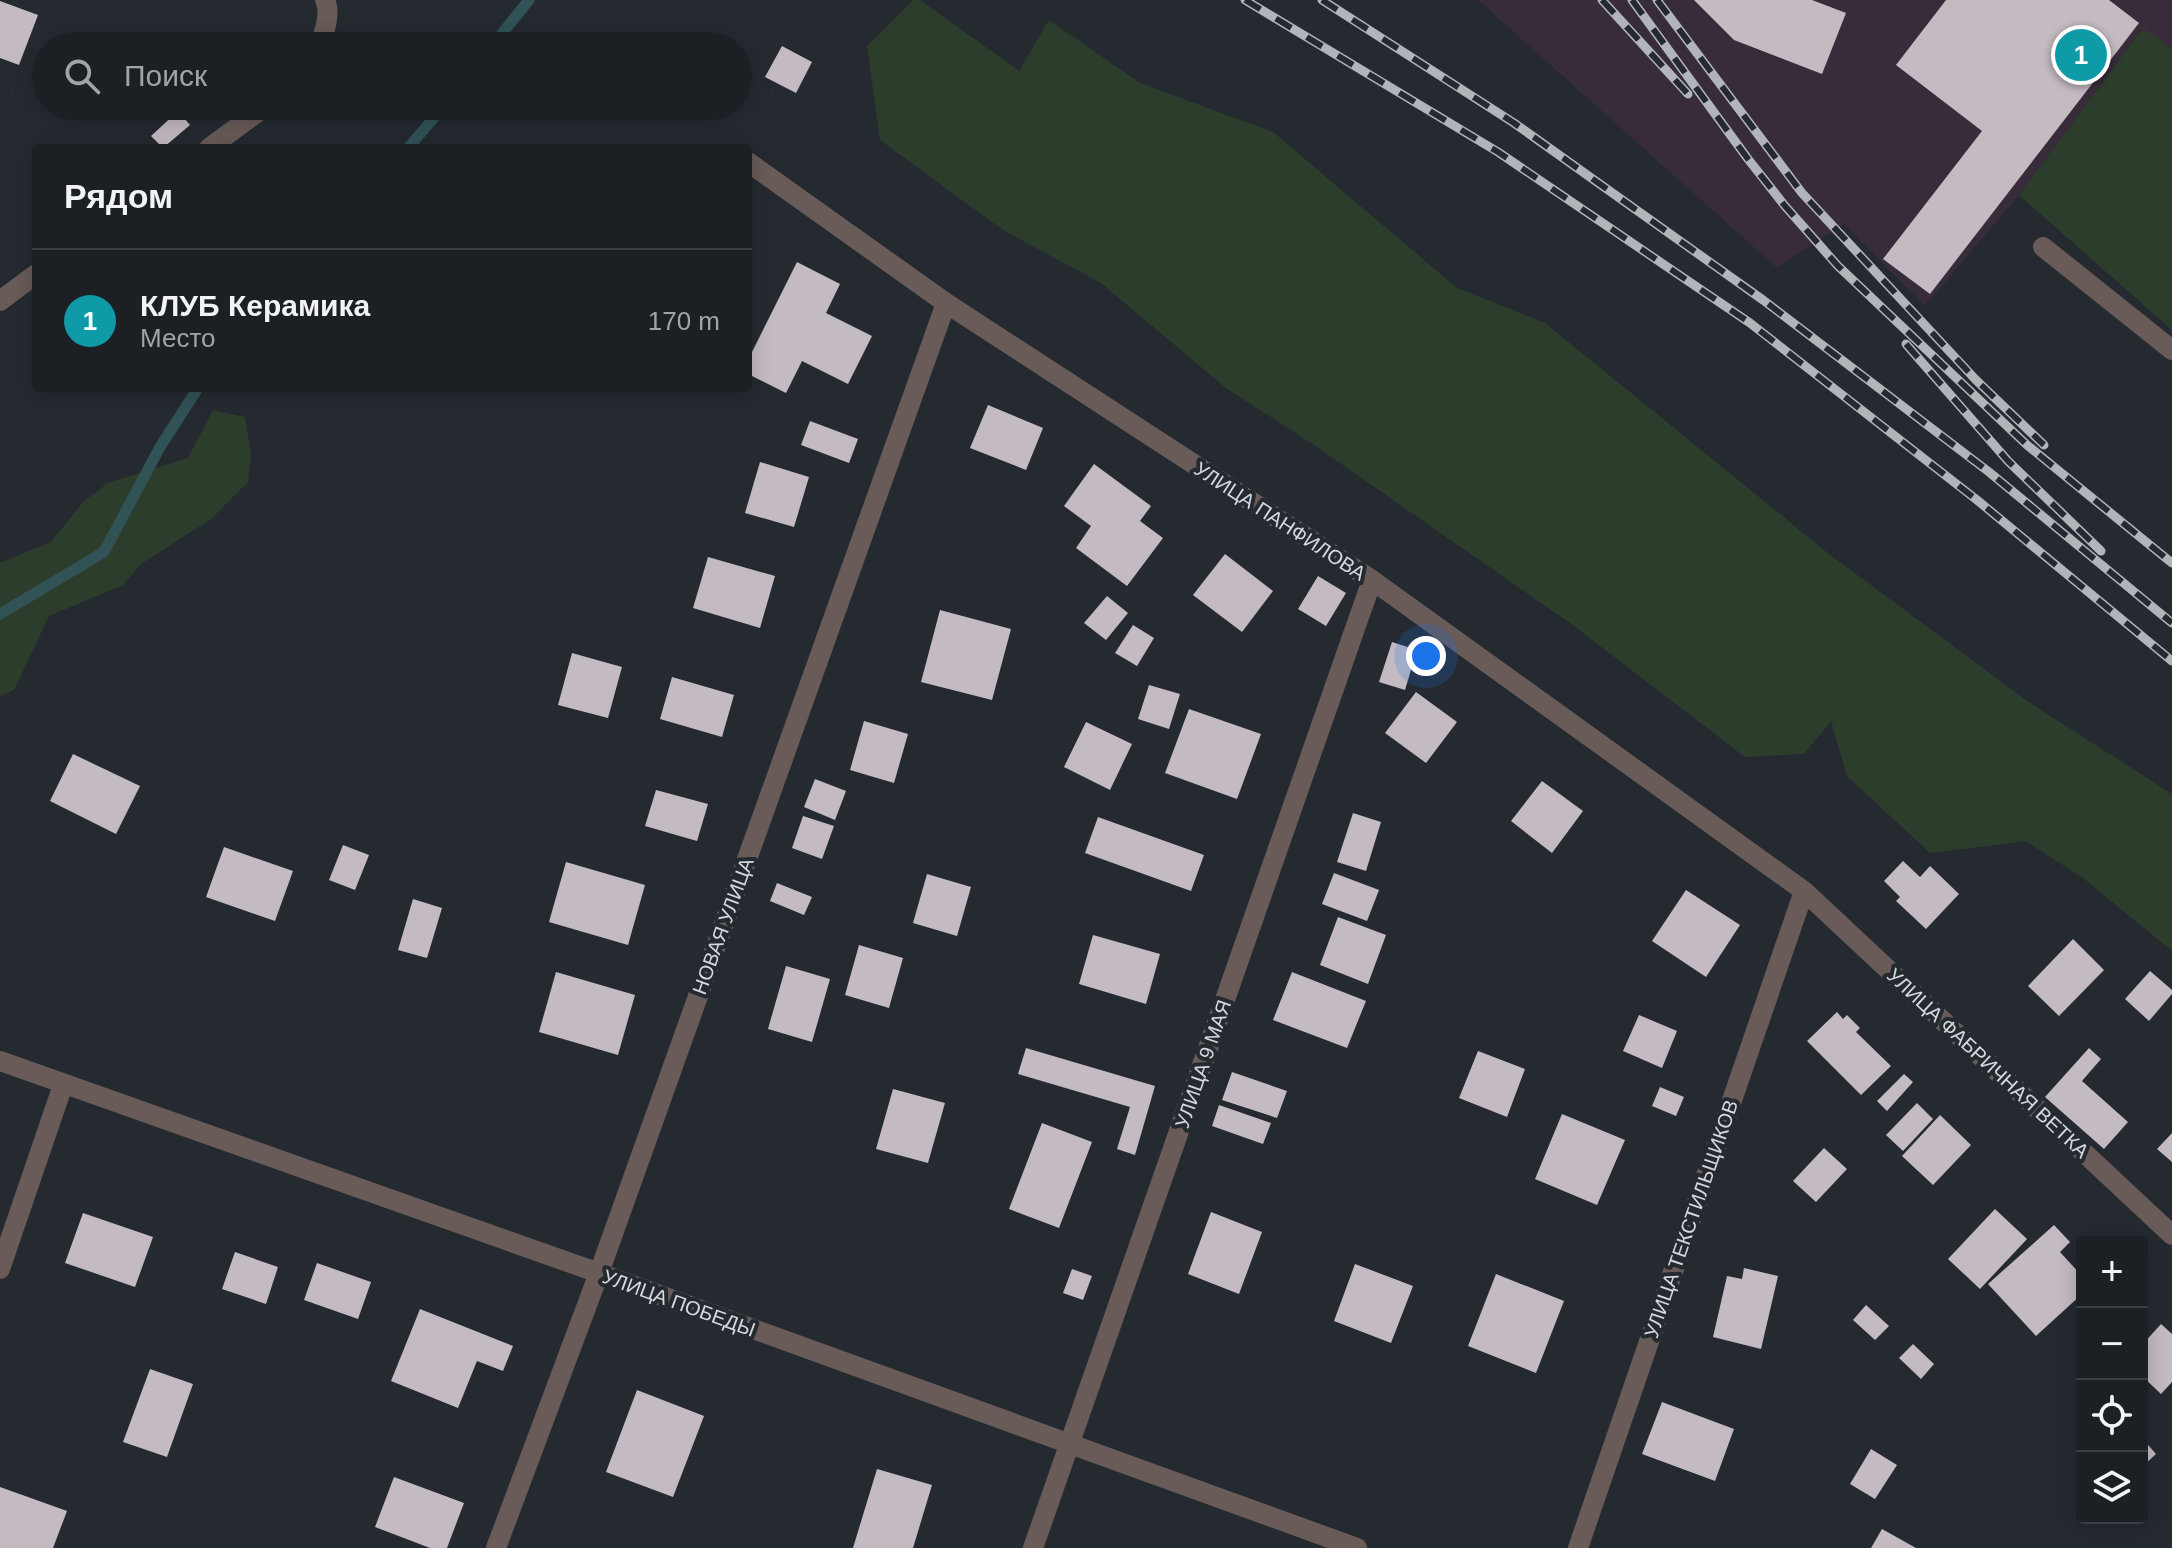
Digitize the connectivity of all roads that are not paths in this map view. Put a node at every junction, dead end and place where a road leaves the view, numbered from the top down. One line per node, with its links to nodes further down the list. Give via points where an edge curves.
1 (325, 0): 2 (street)
2 (324, 32)
3 (247, 120): 4 (street)
4 (214, 144)
5 (752, 165): 9 (street, УЛИЦА ПАНФИЛОВА)
6 (2043, 247): 10 (street)
7 (32, 277): 8 (street)
8 (0, 301)
9 (946, 303): 11 (street, УЛИЦА ПАНФИЛОВА); 17 (street, НОВАЯ УЛИЦА)
10 (2172, 350)
11 (1372, 580): 12 (street, УЛИЦА ПАНФИЛОВА); 18 (street, УЛИЦА 9 МАЯ)
12 (1804, 891): 15 (street, УЛИЦА ФАБРИЧНАЯ ВЕТКА); 22 (street, УЛИЦА ТЕКСТИЛЬЩИКОВ)
13 (0, 1061): 14 (street, УЛИЦА ПОБЕДЫ)
14 (63, 1085): 16 (street); 17 (street, УЛИЦА ПОБЕДЫ)
15 (2172, 1235)
16 (0, 1269)
17 (599, 1273): 18 (street, УЛИЦА ПОБЕДЫ); 19 (street, НОВАЯ УЛИЦА)
18 (1070, 1444): 20 (street, УЛИЦА 9 МАЯ); 21 (street, УЛИЦА ПОБЕДЫ)
19 (496, 1548)
20 (1033, 1548)
21 (1357, 1548)
22 (1578, 1548)

